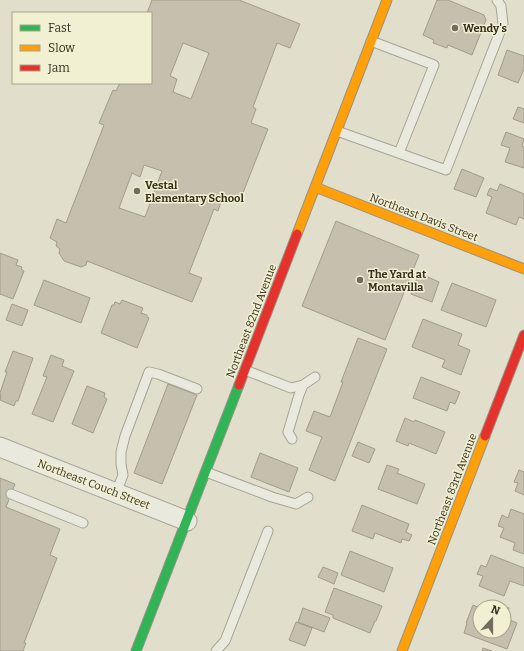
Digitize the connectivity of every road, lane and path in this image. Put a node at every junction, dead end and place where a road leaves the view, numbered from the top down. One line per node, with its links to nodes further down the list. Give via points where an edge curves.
1 (387, 0): 3 (main road, Northeast 82nd Avenue)
2 (498, 0): 5 (lane, via 503,24 446,170)
3 (371, 41): 4 (main road, Northeast 82nd Avenue); 5 (lane, via 434,65)
4 (337, 131): 5 (lane); 6 (main road, Northeast 82nd Avenue)
5 (399, 154)
6 (315, 187): 7 (main road, Northeast Davis Street); 9 (main road, Northeast 82nd Avenue)
7 (524, 269)
8 (524, 335): 25 (main road, Northeast 83rd Avenue)
9 (245, 370): 11 (lane, via 291,388); 15 (main road, Northeast 82nd Avenue)
10 (315, 377): 11 (lane)
11 (304, 386): 13 (lane, via 288,432)
12 (197, 389): 16 (lane, via 149,372 125,436 121,452 123,475)
13 (292, 439)
14 (0, 447): 16 (street, Northeast Couch Street)
15 (206, 472): 18 (lane, via 296,504); 19 (main road, Northeast 82nd Avenue)
16 (116, 493): 19 (street, Northeast Couch Street)
17 (11, 494): 20 (lane)
18 (308, 497)
19 (187, 521): 22 (main road, Northeast 82nd Avenue)
20 (83, 523)
21 (268, 531): 24 (lane, via 225,641)
22 (137, 649): 23 (lane)
23 (149, 651)
24 (216, 651)
25 (402, 651)

